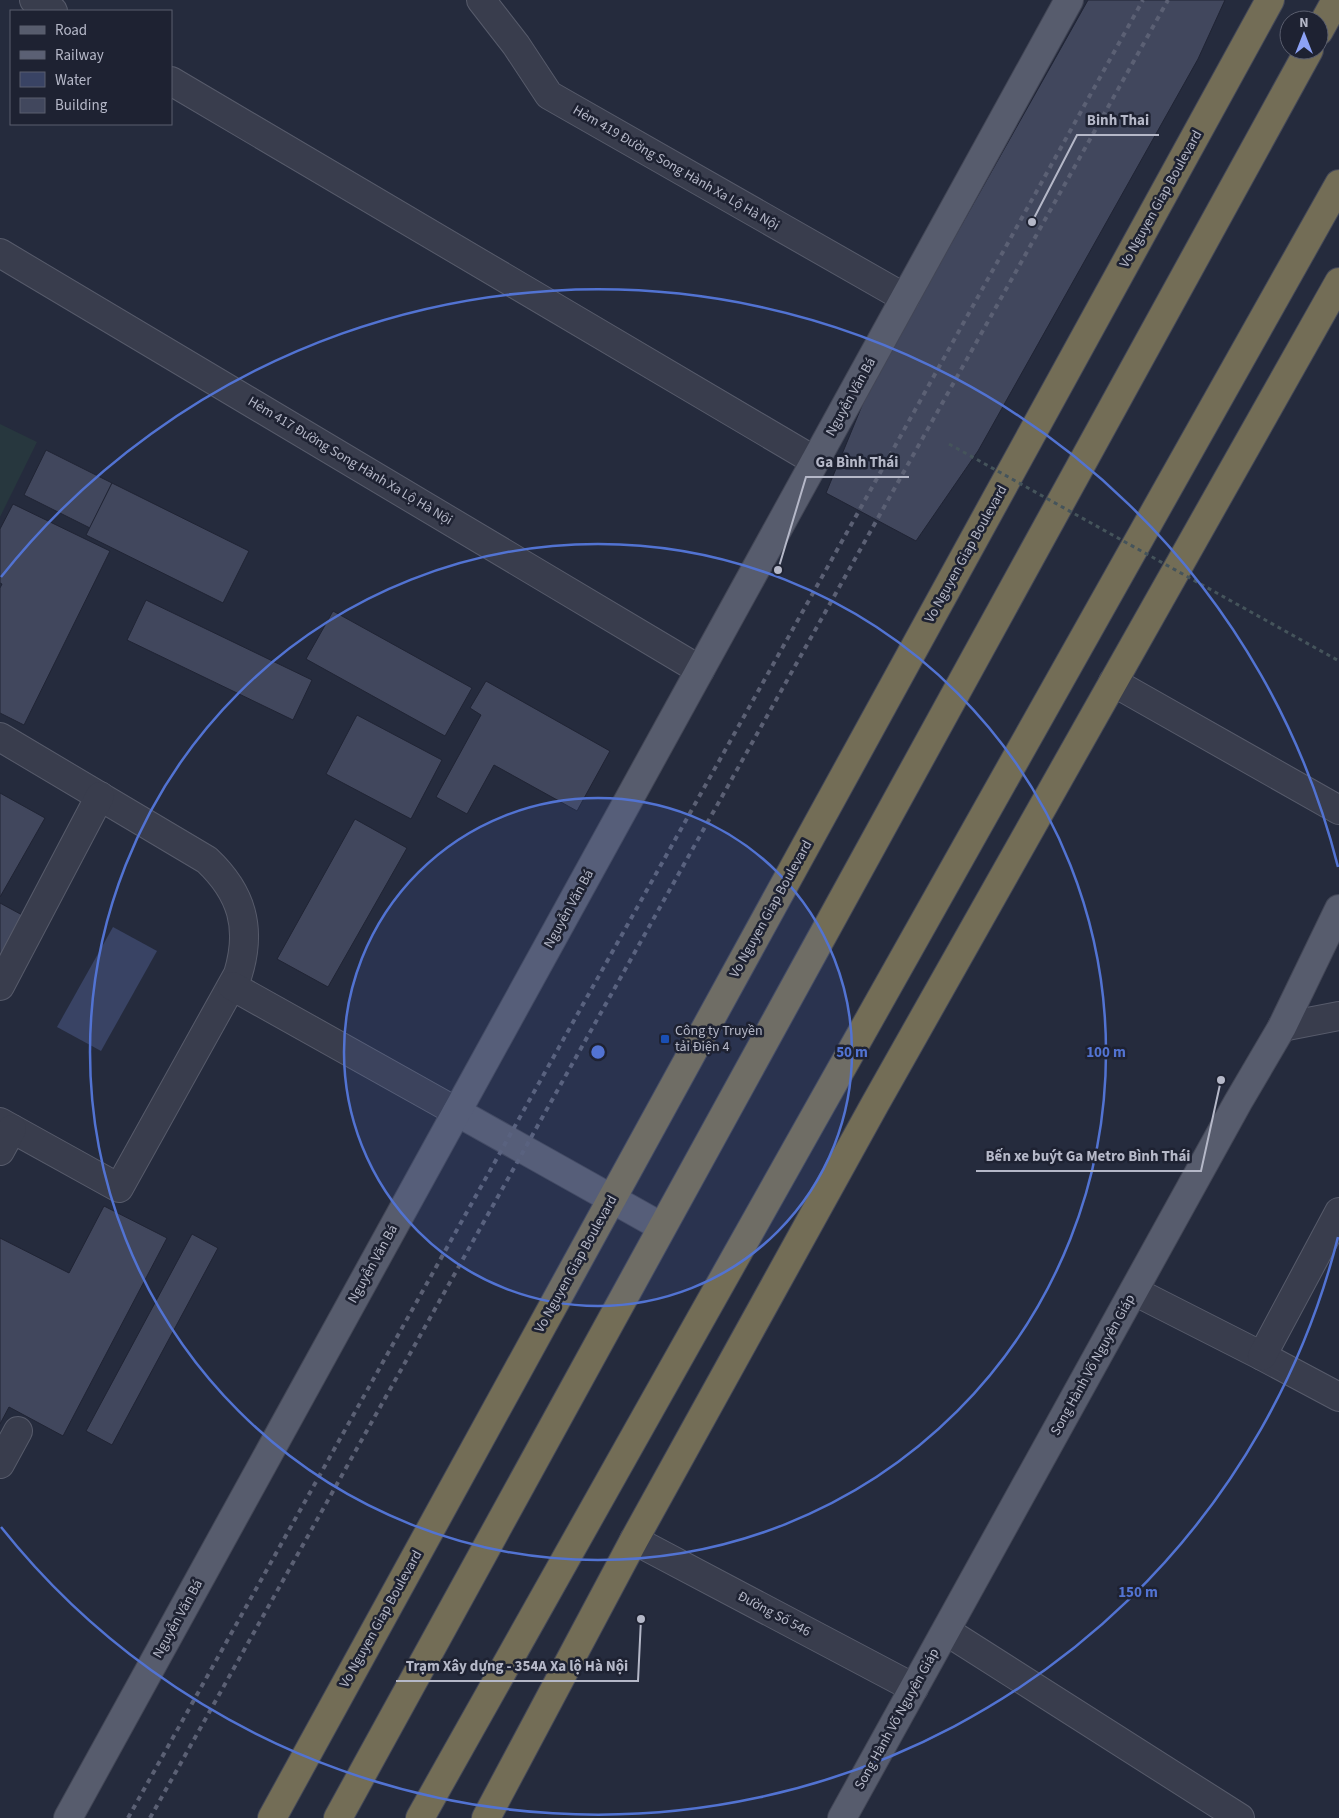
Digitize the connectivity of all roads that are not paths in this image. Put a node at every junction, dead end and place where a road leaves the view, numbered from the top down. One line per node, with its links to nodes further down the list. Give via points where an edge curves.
1 (34, 0): 6 (street)
2 (482, 0): 13 (street, Hẻm 419 Đường Song Hành Xa Lộ Hà Nội, via 549,95)
3 (1069, 0): 13 (main road, Nguyễn Văn Bá)
4 (1270, 0): 27 (highway, Vo Nguyen Giap Boulevard)
5 (1336, 0): 7 (highway)
6 (51, 10)
7 (1329, 13)
8 (1304, 60): 29 (highway)
9 (172, 82): 14 (street)
10 (1339, 184): 41 (highway)
11 (0, 253): 15 (street, Hẻm 417 Đường Song Hành Xa Lộ Hà Nội)
12 (1339, 282): 16 (highway)
13 (905, 298): 14 (main road, Nguyễn Văn Bá)
14 (815, 461): 15 (main road, Nguyễn Văn Bá)
15 (700, 670): 25 (main road, Nguyễn Văn Bá)
16 (1113, 682): 19 (street); 35 (highway)
17 (0, 737): 18 (street)
18 (100, 796): 21 (street); 22 (street, via 207,860 231,887 239,904 245,939 241,966)
19 (1339, 810)
20 (1339, 910): 24 (main road, Song Hành Võ Nguyên Giáp)
21 (0, 986)
22 (232, 986): 25 (street); 26 (street, via 119,1188)
23 (1339, 1016): 24 (street)
24 (1282, 1027): 30 (main road, Song Hành Võ Nguyên Giáp)
25 (457, 1112): 27 (main road); 38 (main road, Nguyễn Văn Bá)
26 (4, 1134)
27 (612, 1199): 29 (main road); 39 (highway, Vo Nguyen Giap Boulevard)
28 (1339, 1212): 31 (street)
29 (662, 1227): 40 (highway)
30 (1134, 1291): 31 (street); 36 (main road, Song Hành Võ Nguyên Giáp)
31 (1262, 1356): 32 (street)
32 (1339, 1397)
33 (18, 1430): 34 (street)
34 (0, 1464)
35 (634, 1540): 37 (street, Đường Số 546); 42 (highway)
36 (946, 1631): 37 (main road, Song Hành Võ Nguyên Giáp); 44 (street)
37 (914, 1688): 43 (main road, Song Hành Võ Nguyên Giáp)
38 (68, 1818)
39 (272, 1818)
40 (338, 1818)
41 (420, 1818)
42 (486, 1818)
43 (842, 1818)
44 (1240, 1818)

